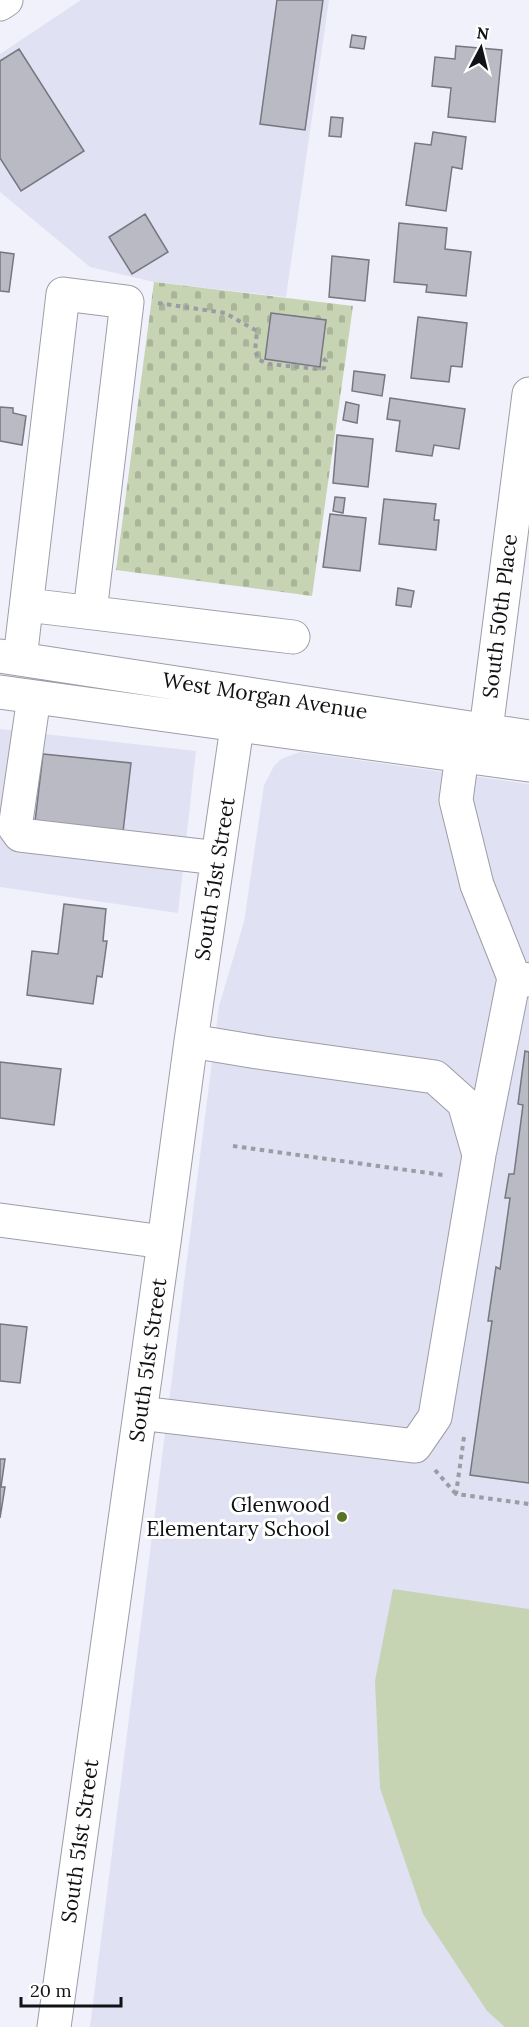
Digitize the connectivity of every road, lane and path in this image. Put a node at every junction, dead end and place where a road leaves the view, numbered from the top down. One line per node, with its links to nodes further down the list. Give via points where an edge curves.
1 (6, 0): 2 (street)
2 (0, 4)
3 (127, 302): 4 (path, via 225,313 257,331 255,351 259,360 269,364 318,369 324,368 326,361); 7 (street, via 63,294); 8 (street)
4 (321, 357)
5 (529, 394): 6 (street, South 50th Place)
6 (521, 511): 14 (street, South 50th Place)
7 (27, 605): 8 (street); 10 (street)
8 (90, 612): 9 (street)
9 (293, 637)
10 (10, 658): 13 (street, West Morgan Avenue)
11 (0, 692): 12 (street, West Morgan Avenue)
12 (34, 697): 13 (street, West Morgan Avenue); 18 (street, via 15,828 20,835)
13 (240, 709): 14 (street, West Morgan Avenue); 16 (street, West Morgan Avenue); 18 (street, South 51st Street)
14 (486, 730): 15 (street, West Morgan Avenue)
15 (529, 737)
16 (462, 755): 17 (street, West Morgan Avenue); 19 (street, via 456,800 477,885)
17 (529, 765)
18 (218, 858): 20 (street, South 51st Street)
19 (522, 979): 22 (street)
20 (190, 1041): 22 (street, via 435,1077 464,1103); 24 (street, South 51st Street)
21 (233, 1146): 22 (path)
22 (477, 1167): 25 (street, via 435,1417 415,1446)
23 (0, 1220): 24 (street)
24 (164, 1242): 25 (street, South 51st Street)
25 (140, 1413): 26 (street, South 51st Street)
26 (54, 2027)

